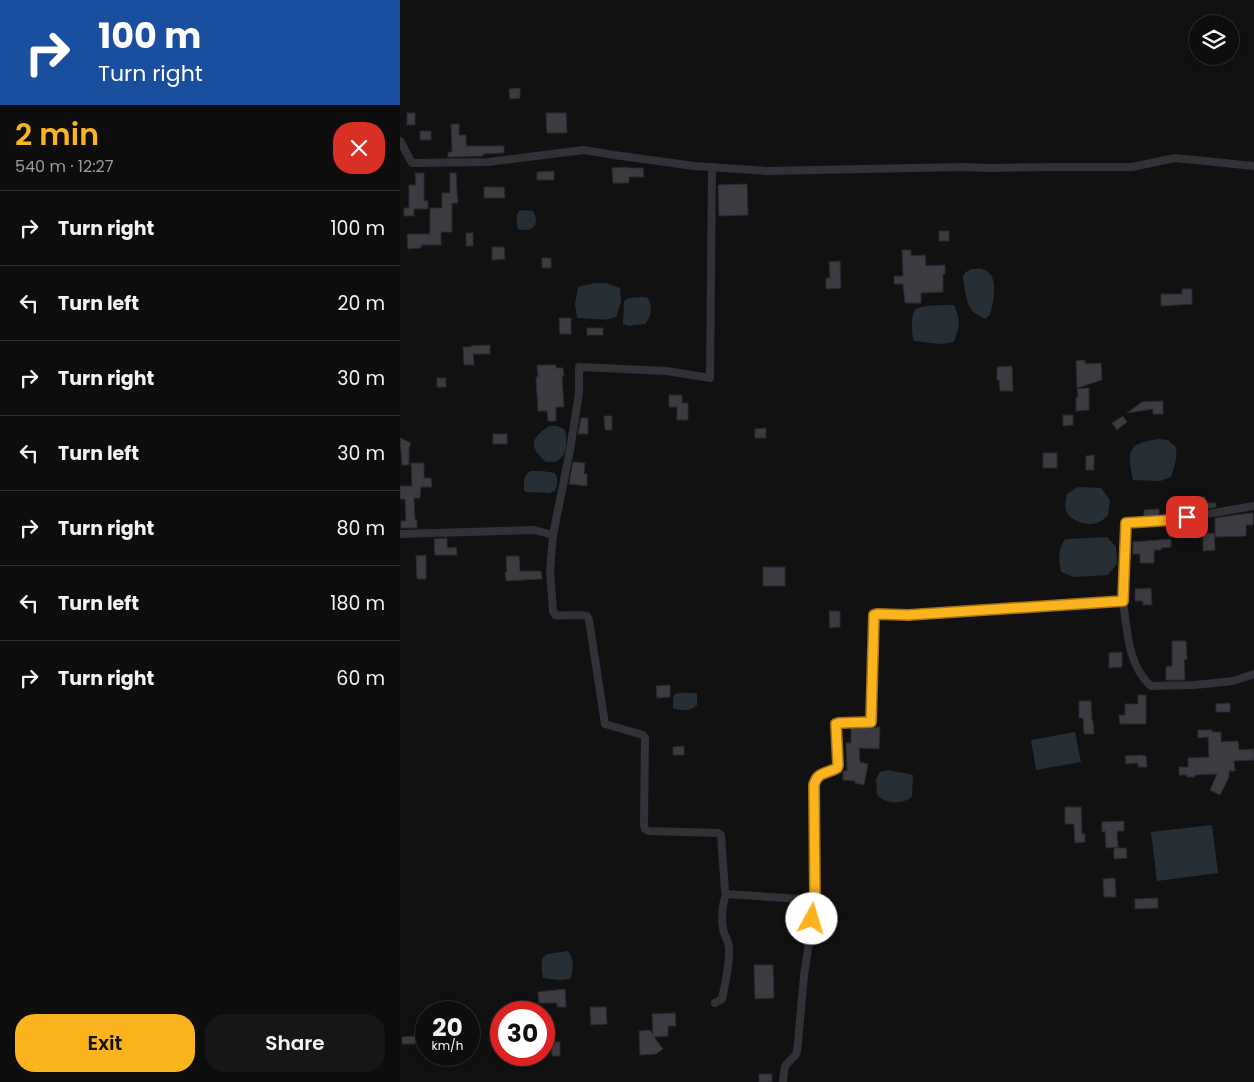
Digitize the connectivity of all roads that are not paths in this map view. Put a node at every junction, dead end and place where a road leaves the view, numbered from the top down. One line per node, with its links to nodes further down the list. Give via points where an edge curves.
1 (400, 141): 3 (street, via 412,163 488,162 584,150)
2 (1254, 166): 3 (street, via 1175,158 1132,167 766,171)
3 (712, 167): 6 (street, via 710,378 667,371 579,367 579,393)
4 (1254, 506): 7 (street, via 1172,520 1126,523)
5 (400, 534): 6 (street, via 534,530)
6 (553, 535): 9 (street, via 550,570 553,611 559,616 587,616 605,724 645,738 645,829 721,835)
7 (1123, 601): 8 (street, via 1131,651 1138,669 1152,686 1233,681); 10 (street, via 874,615 871,722 836,724 837,768 818,776 814,785)
8 (1254, 674)
9 (726, 894): 10 (street); 11 (street, via 723,903 724,931 729,948 722,999)
10 (815, 900): 12 (street, via 798,1052 786,1064)
11 (715, 1003)
12 (783, 1082)

